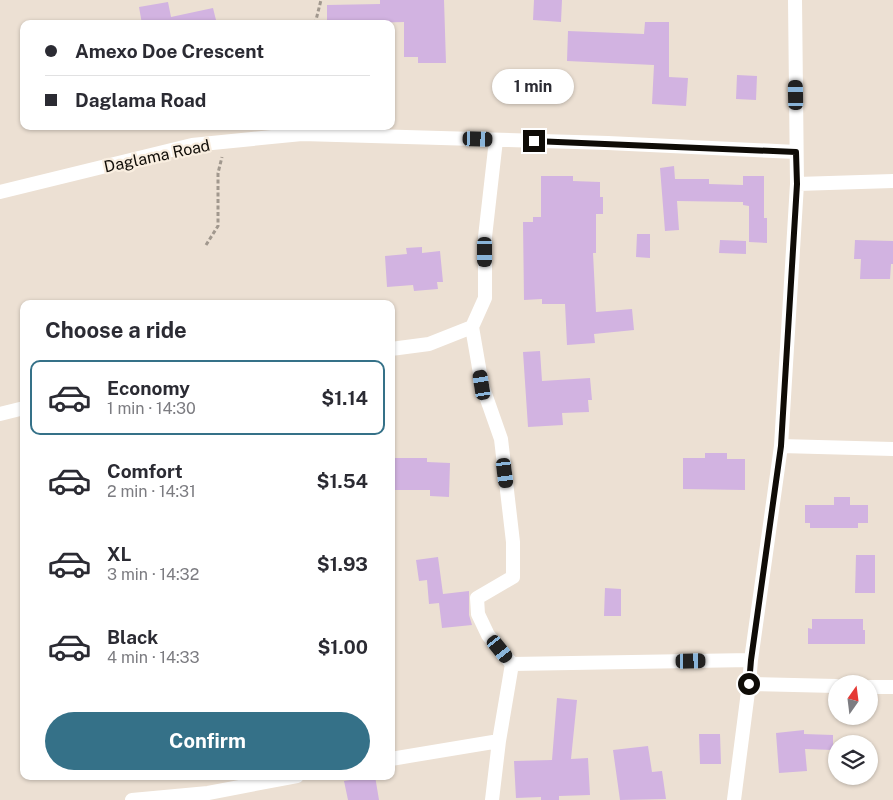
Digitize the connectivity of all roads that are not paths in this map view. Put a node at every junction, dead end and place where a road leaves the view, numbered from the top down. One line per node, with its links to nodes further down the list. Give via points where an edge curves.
1 (795, 0): 3 (street)
2 (496, 140): 3 (street, Daglama Road); 6 (street, Daglama Road, via 302,134 192,145); 7 (street, via 485,237 485,298)
3 (796, 152): 5 (street)
4 (893, 181): 5 (street)
5 (797, 184): 11 (street)
6 (0, 192)
7 (472, 327): 8 (street, via 429,344); 14 (street, via 482,385 501,439 513,542 513,577 477,598 478,614 488,635)
8 (395, 348)
9 (20, 409): 10 (street)
10 (0, 414)
11 (781, 446): 12 (street); 13 (street)
12 (893, 449)
13 (751, 660): 14 (street); 15 (street)
14 (512, 664): 19 (street)
15 (749, 684): 16 (street); 24 (street)
16 (828, 686)
17 (878, 687): 18 (street)
18 (893, 687)
19 (499, 741): 20 (street); 23 (street)
20 (395, 758)
21 (276, 780): 22 (street, via 208,793)
22 (132, 800)
23 (492, 800)
24 (734, 800)

